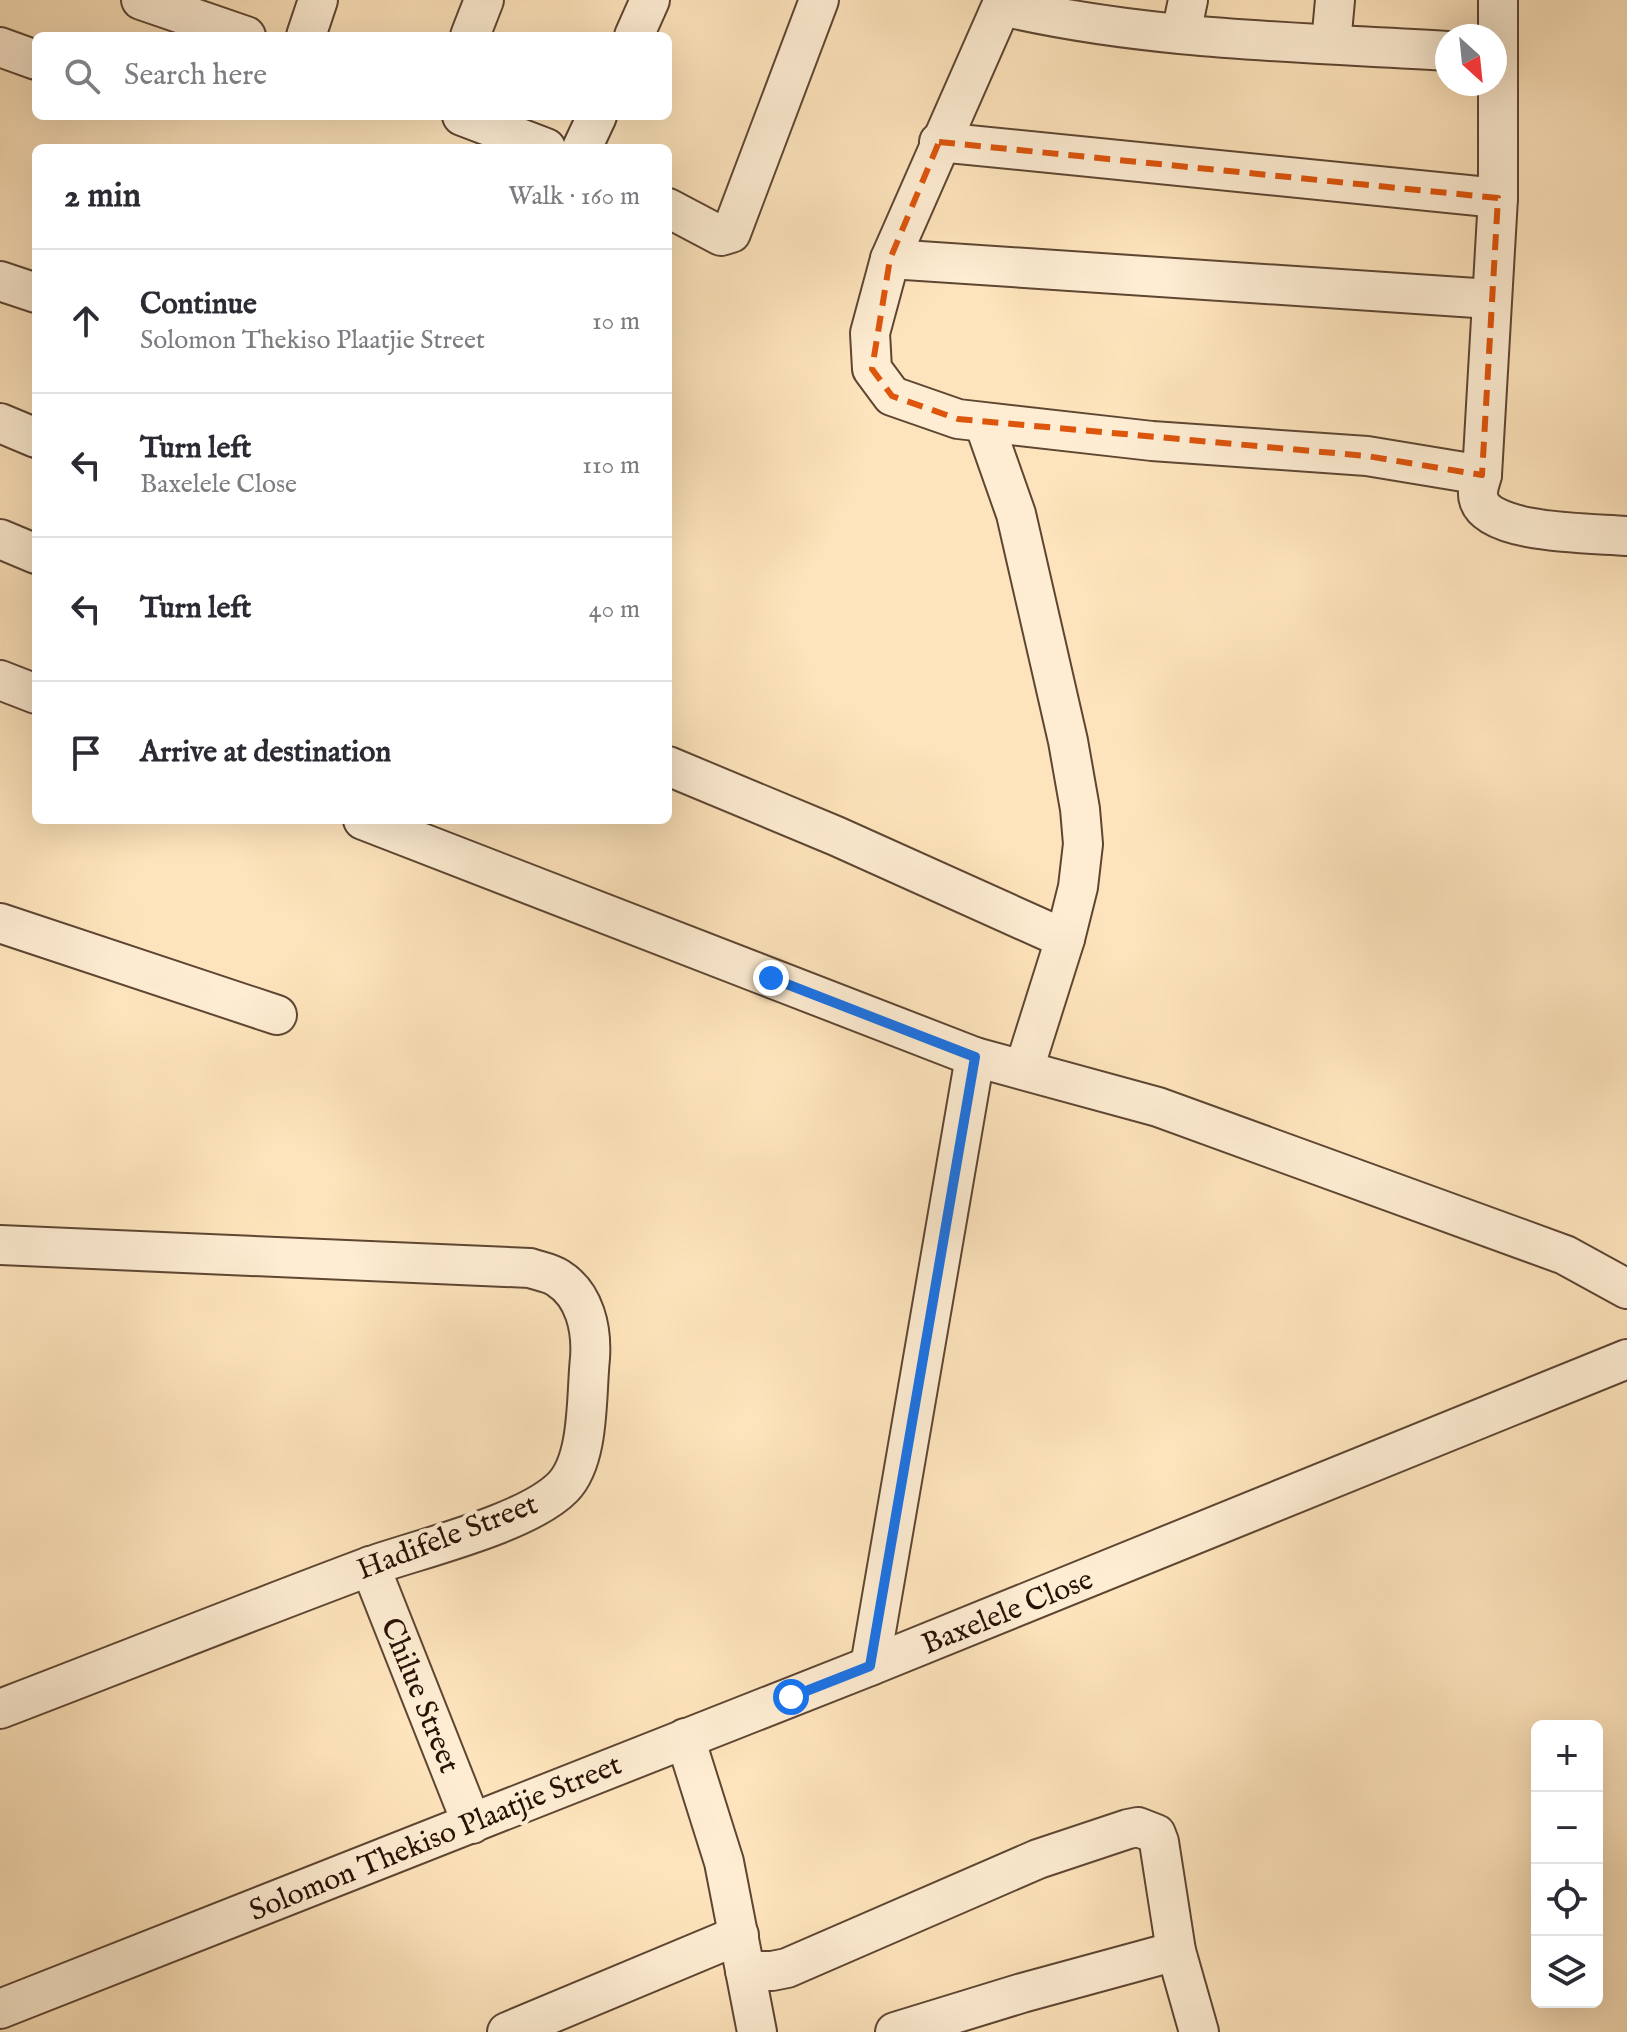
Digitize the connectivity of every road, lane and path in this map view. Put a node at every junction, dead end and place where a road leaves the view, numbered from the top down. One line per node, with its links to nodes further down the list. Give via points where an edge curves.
1 (141, 0): 11 (street)
2 (318, 0): 12 (street)
3 (484, 0): 13 (street)
4 (650, 0): 14 (street)
5 (819, 0): 26 (street, via 731,233 721,236)
6 (1335, 0): 15 (street)
7 (1498, 0): 10 (street)
8 (1003, 3): 9 (street, via 1060,19); 22 (street)
9 (1184, 17): 15 (street)
10 (1498, 24)
11 (234, 32)
12 (307, 32)
13 (472, 32)
14 (636, 32)
15 (1331, 44): 17 (street)
16 (0, 47): 18 (street)
17 (1435, 50)
18 (32, 59)
19 (1497, 96): 25 (street)
20 (472, 120): 23 (street)
21 (595, 120): 24 (street)
22 (939, 142): 25 (street); 27 (street)
23 (536, 144)
24 (584, 144)
25 (1498, 198): 30 (street)
26 (672, 210)
27 (890, 259): 30 (street); 32 (street, via 870,333 872,369 879,382 892,396 915,406)
28 (0, 281): 29 (street)
29 (32, 292)
30 (1491, 299): 34 (street)
31 (0, 423): 33 (street)
32 (984, 423): 34 (street, via 1367,456); 43 (street, via 1016,514 1080,809 1083,844)
33 (32, 436)
34 (1482, 475): 35 (street, via 1479,502 1502,521)
35 (1627, 536)
36 (0, 539): 37 (street)
37 (32, 552)
38 (0, 680): 39 (street)
39 (32, 692)
40 (672, 768): 43 (street)
41 (373, 824): 45 (street)
42 (0, 923): 44 (street)
43 (1065, 939): 46 (street)
44 (277, 1015)
45 (975, 1057): 46 (street); 51 (street, Baxelele Close)
46 (1024, 1069): 48 (street, via 1158,1107 1565,1255)
47 (0, 1245): 50 (street, Hadifele Street, via 530,1268 557,1277 587,1317 591,1342 576,1466 563,1486 536,1506)
48 (1627, 1289)
49 (1627, 1359): 51 (street, Baxelele Close)
50 (370, 1566): 52 (street, Hadifele Street); 54 (street, Chilue Street)
51 (870, 1666): 53 (street, Solomon Thekiso Plaatjie Street)
52 (0, 1709)
53 (685, 1738): 54 (street, Solomon Thekiso Plaatjie Street); 56 (street, via 724,1862)
54 (472, 1824): 57 (street, Solomon Thekiso Plaatjie Street)
55 (1176, 1951): 56 (street, via 1159,1842 1156,1834 1138,1827 1038,1859 787,1968 772,1971); 60 (street); 61 (street)
56 (742, 1953): 58 (street); 59 (street)
57 (0, 2009)
58 (507, 2032)
59 (757, 2032)
60 (895, 2032)
61 (1199, 2032)

